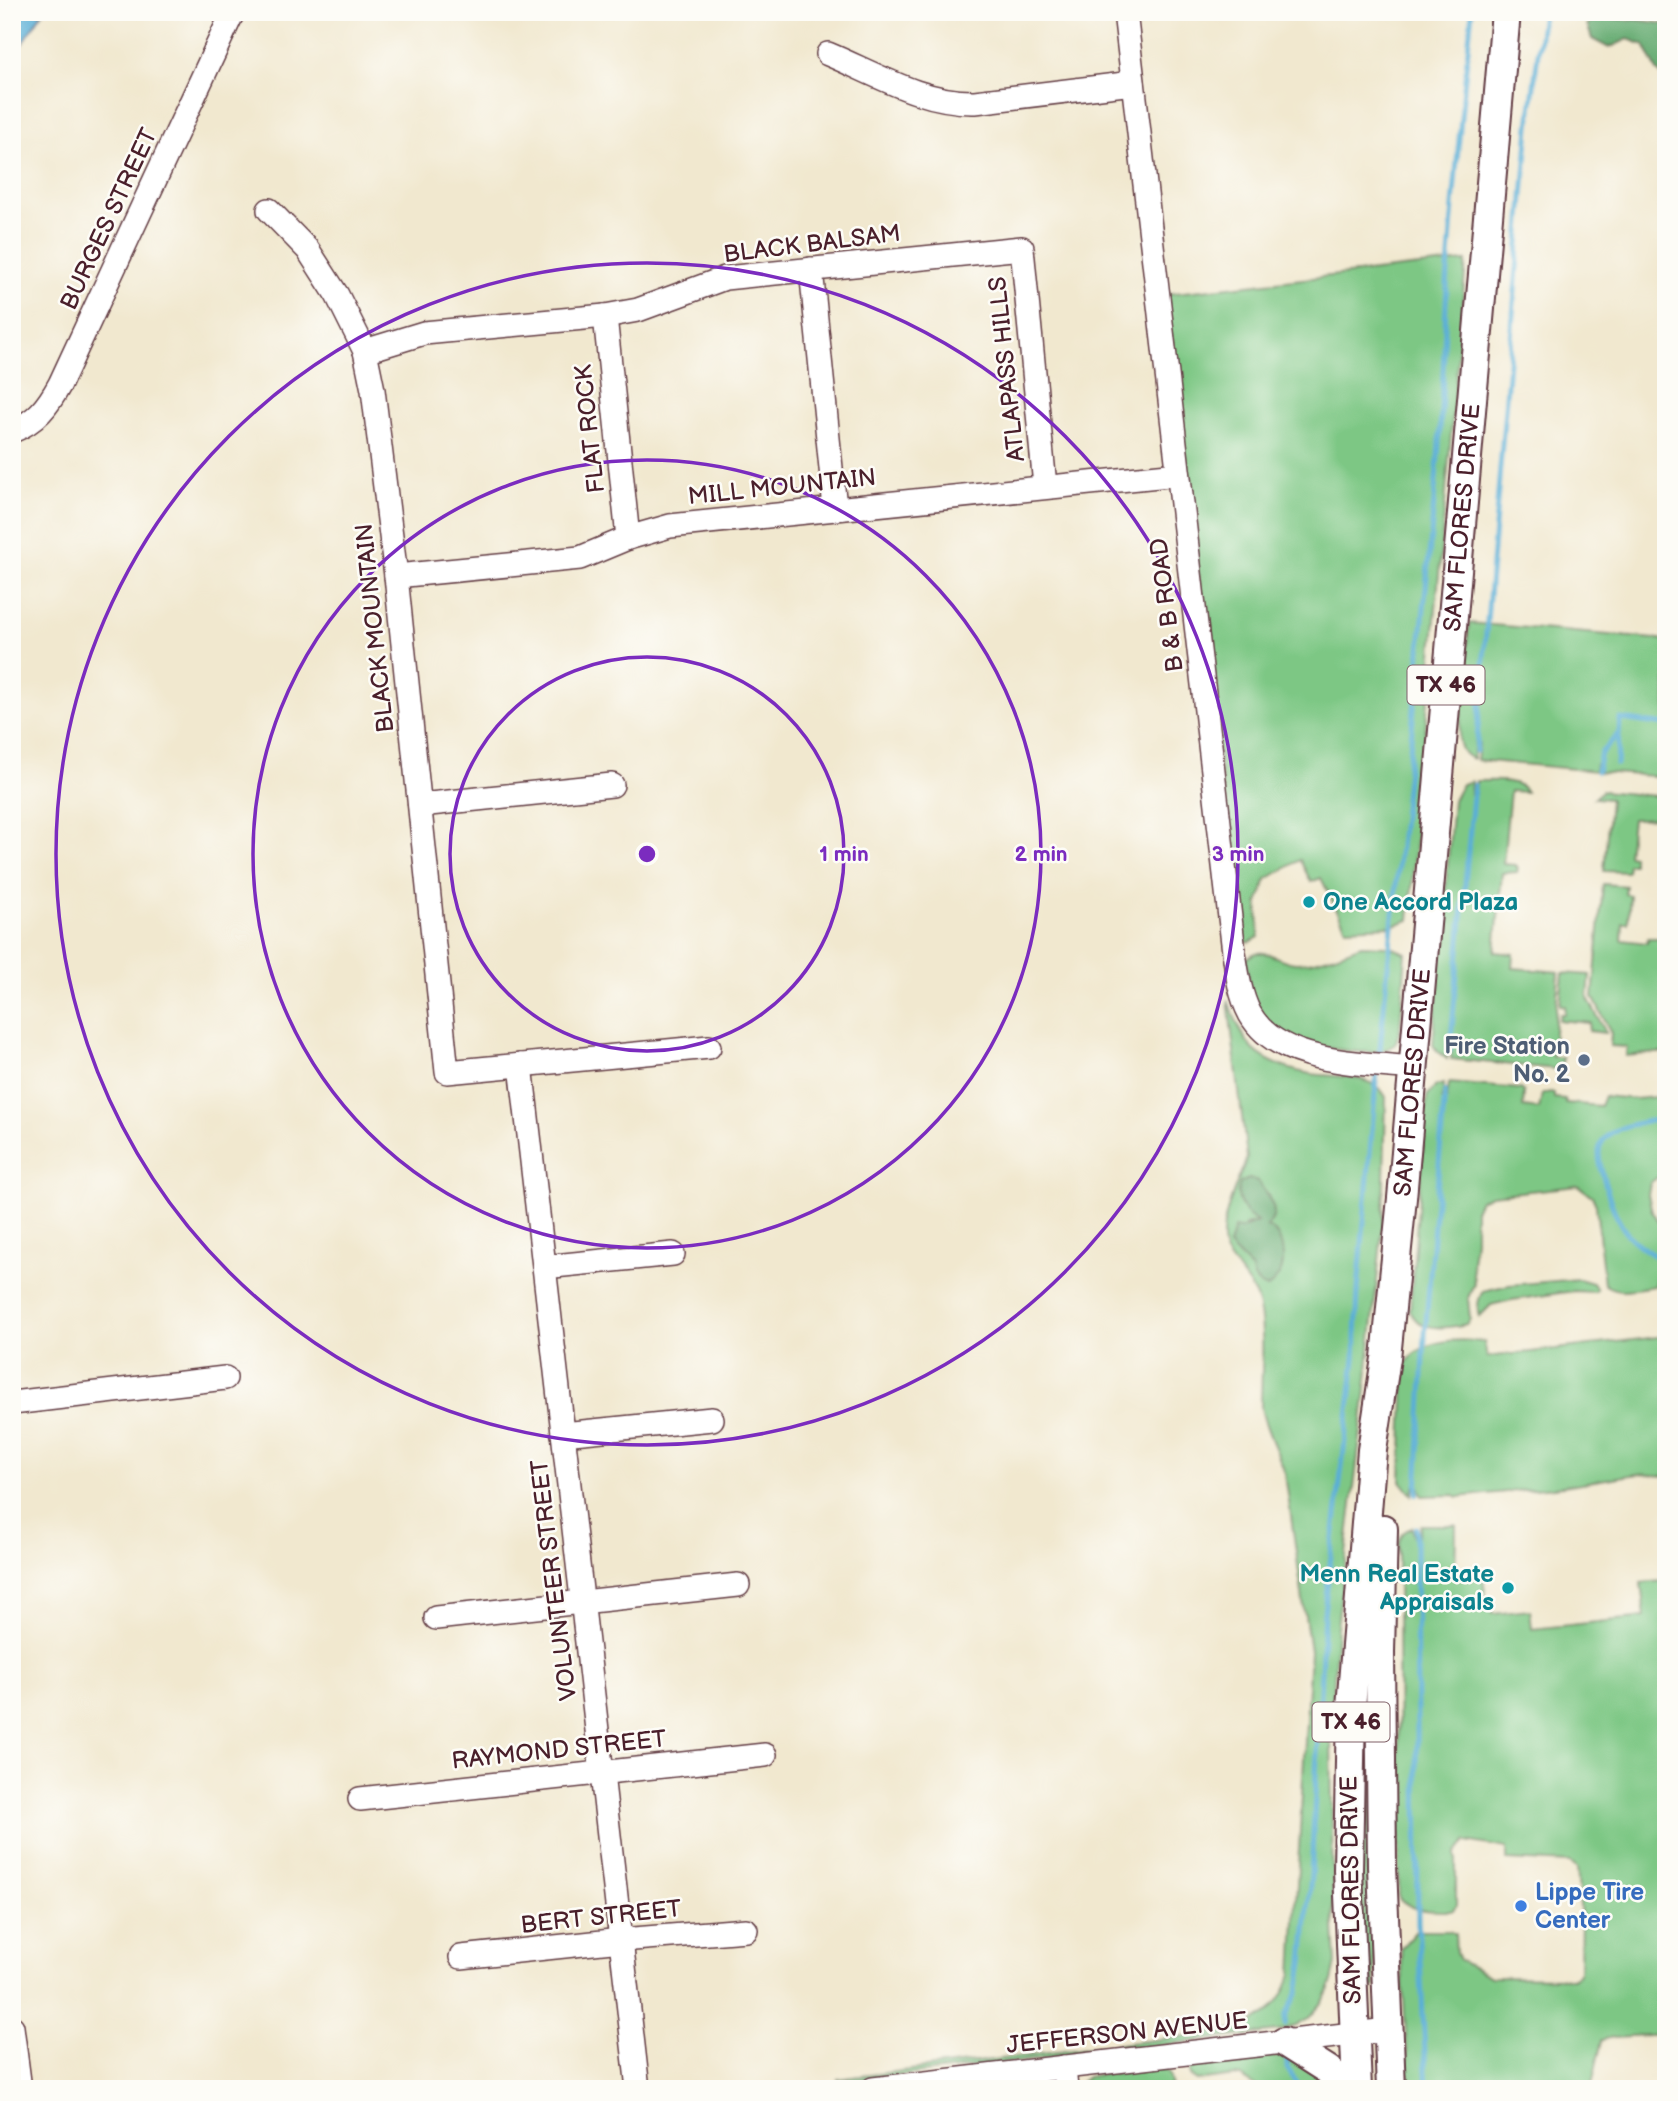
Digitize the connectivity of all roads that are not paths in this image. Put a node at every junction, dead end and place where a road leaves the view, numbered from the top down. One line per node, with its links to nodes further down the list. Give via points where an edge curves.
1 (233, 12): 11 (street, BURGES STREET, via 50,403 36,418)
2 (1125, 12): 5 (street, B & B ROAD)
3 (1506, 12): 21 (main road, SAM FLORES DRIVE / TX 46)
4 (828, 54): 5 (street, via 928,97 951,102)
5 (1133, 83): 12 (street, B & B ROAD)
6 (269, 210): 10 (street, BLACK MOUNTAIN, via 308,250)
7 (1022, 248): 8 (street, BLACK BALSAM); 13 (street, ATLAPASS HILLS)
8 (811, 269): 9 (street, BLACK BALSAM, via 725,278 638,310); 14 (street)
9 (605, 316): 10 (street, BLACK BALSAM, via 424,333); 15 (street, FLAT ROCK)
10 (365, 351): 16 (street, BLACK MOUNTAIN, via 380,430)
11 (12, 431)
12 (1178, 474): 13 (street, MILL MOUNTAIN); 21 (street, B & B ROAD, via 1242,995 1261,1028 1291,1050)
13 (1045, 486): 14 (street, MILL MOUNTAIN)
14 (835, 508): 15 (street, MILL MOUNTAIN, via 670,526)
15 (628, 538): 16 (street, MILL MOUNTAIN, via 580,558)
16 (396, 576): 18 (street, BLACK MOUNTAIN)
17 (612, 785): 18 (street)
18 (420, 805): 20 (street, BLACK MOUNTAIN, via 447,1072)
19 (709, 1047): 20 (street)
20 (521, 1065): 23 (street, VOLUNTEER STREET)
21 (1412, 1068): 24 (main road, SAM FLORES DRIVE / TX 46)
22 (673, 1254): 23 (street)
23 (544, 1267): 28 (street, VOLUNTEER STREET)
24 (1386, 1358): 39 (main road, SAM FLORES DRIVE / TX 46, via 1380,1677); 40 (main road, SAM FLORES DRIVE / TX 46, via 1372,1450 1351,1707 1348,1870)
25 (225, 1378): 26 (street)
26 (12, 1403)
27 (712, 1419): 28 (street)
28 (563, 1434): 30 (street, VOLUNTEER STREET)
29 (738, 1585): 30 (street)
30 (582, 1600): 31 (street); 33 (street, VOLUNTEER STREET)
31 (436, 1618)
32 (765, 1755): 33 (street, RAYMOND STREET)
33 (602, 1772): 34 (street, RAYMOND STREET); 36 (street, VOLUNTEER STREET)
34 (360, 1799)
35 (746, 1930): 36 (street, BERT STREET)
36 (621, 1940): 37 (street, BERT STREET); 44 (street, VOLUNTEER STREET)
37 (461, 1957)
38 (12, 2027): 43 (street)
39 (1388, 2031): 40 (street, JEFFERSON AVENUE); 48 (main road, SAM FLORES DRIVE / TX 46)
40 (1353, 2034): 41 (street, JEFFERSON AVENUE); 47 (main road, SAM FLORES DRIVE / TX 46)
41 (1284, 2042): 42 (street, JEFFERSON AVENUE); 46 (main road, via 1322,2066)
42 (1065, 2078): 45 (street, JEFFERSON AVENUE)
43 (20, 2089)
44 (638, 2089)
45 (873, 2089)
46 (1346, 2089)
47 (1357, 2089)
48 (1391, 2089)

